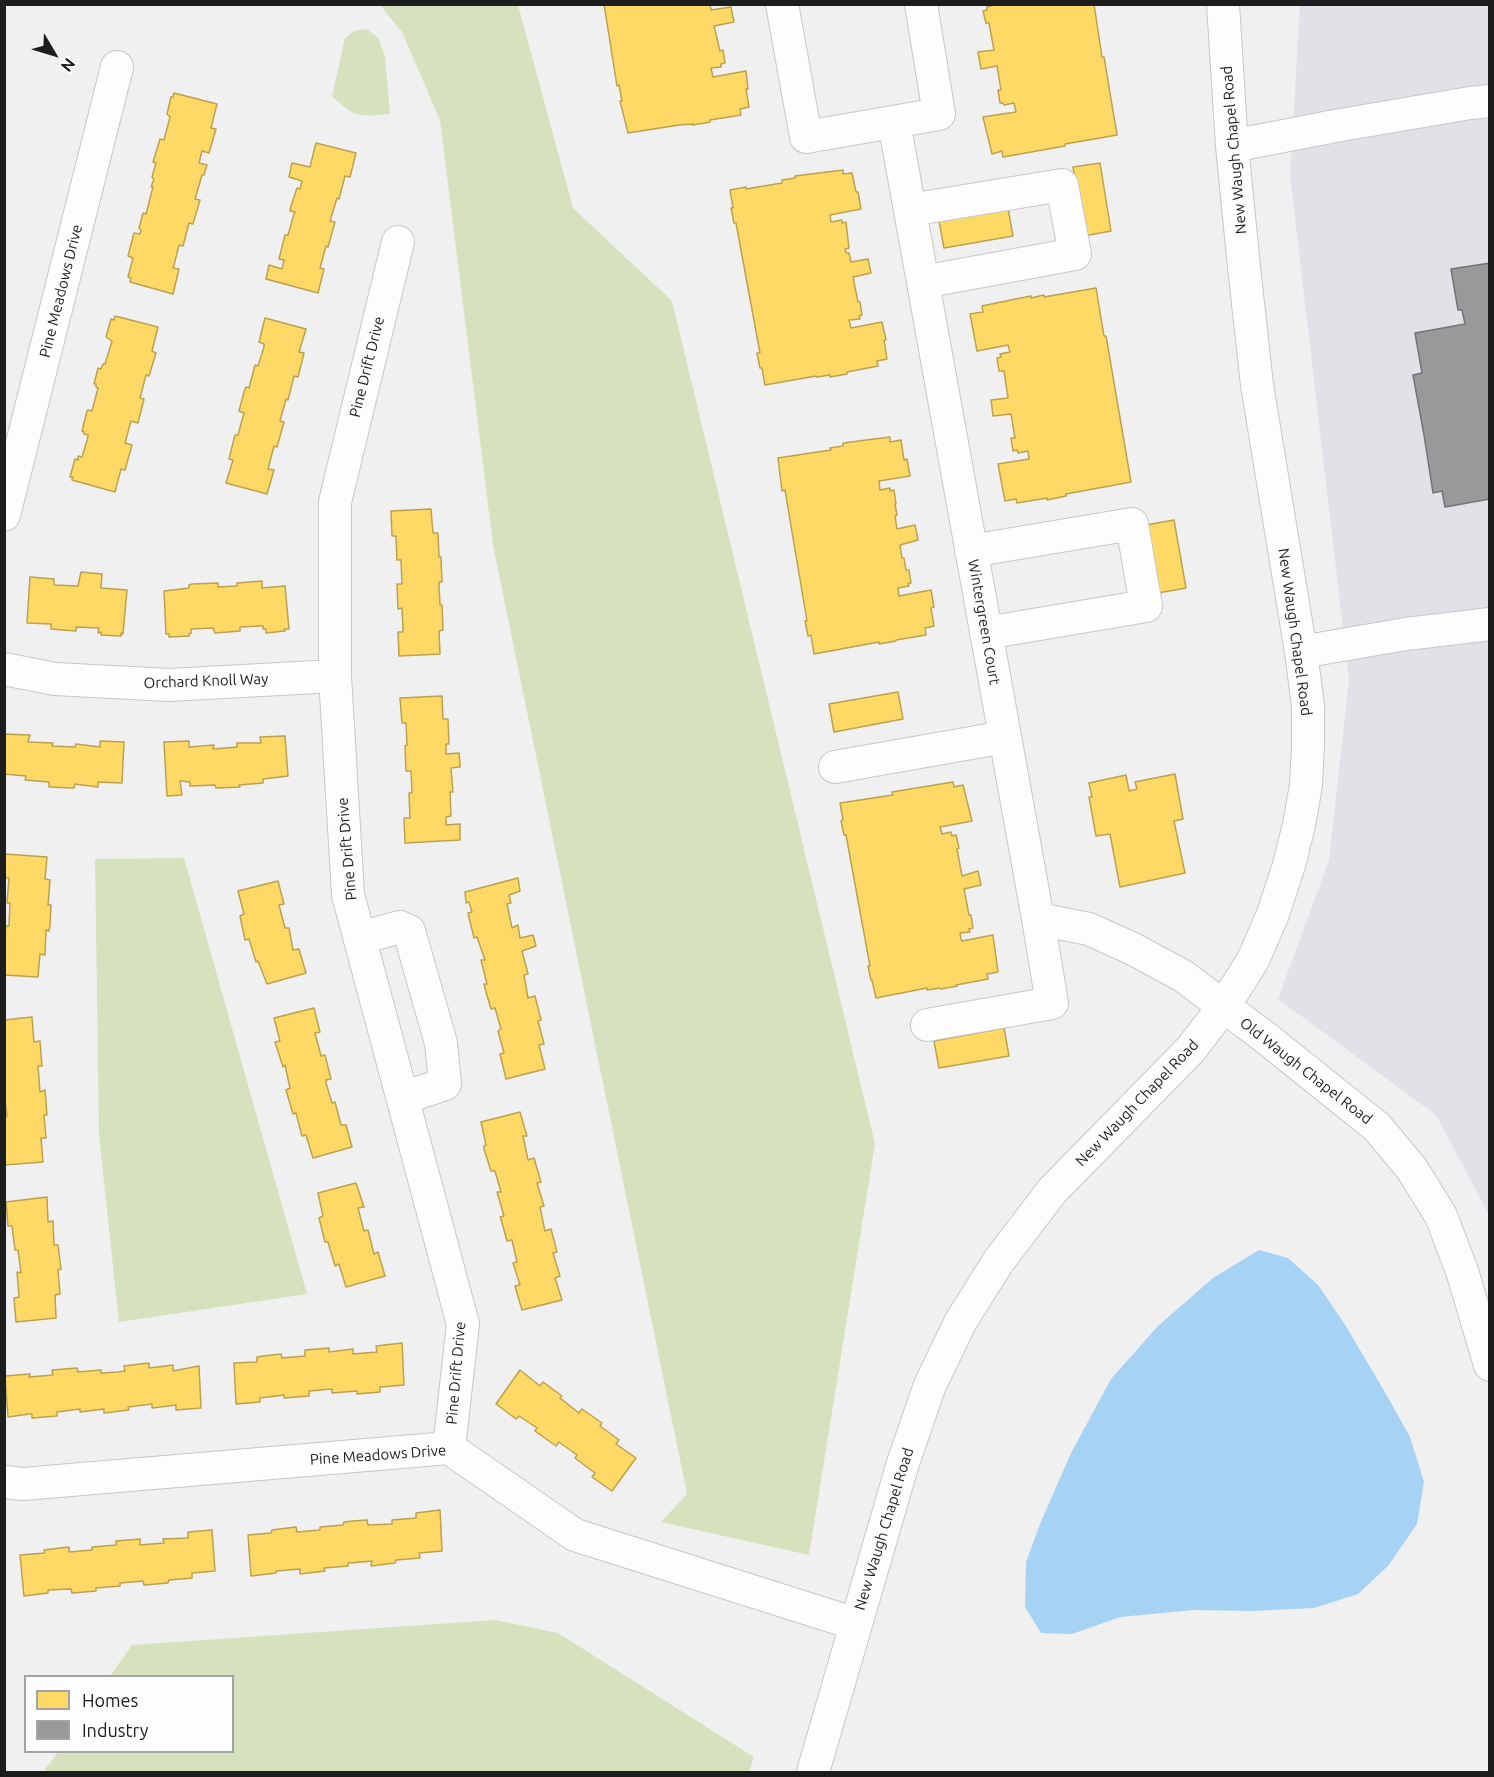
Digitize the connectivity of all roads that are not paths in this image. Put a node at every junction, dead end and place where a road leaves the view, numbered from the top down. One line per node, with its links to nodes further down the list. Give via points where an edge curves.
1 (782, 4): 6 (street, via 806,137)
2 (921, 4): 6 (street, via 939,114)
3 (1223, 4): 7 (street, New Waugh Chapel Road)
4 (117, 68): 11 (street, Pine Meadows Drive)
5 (1490, 101): 7 (street)
6 (894, 122): 8 (street, Wintergreen Court)
7 (1232, 146): 15 (street, New Waugh Chapel Road, via 1257,385)
8 (910, 210): 10 (street, Wintergreen Court); 10 (street, via 1062,185 1069,220 1075,254)
9 (398, 242): 17 (street, Pine Drift Drive, via 334,502)
10 (923, 282): 12 (street, Wintergreen Court)
11 (4, 515)
12 (972, 551): 14 (street, Wintergreen Court); 14 (street, via 1132,524 1146,606)
13 (1490, 624): 15 (street)
14 (986, 633): 18 (street, Wintergreen Court)
15 (1301, 652): 22 (street, New Waugh Chapel Road, via 1308,746 1299,825 1273,914 1253,960)
16 (4, 669): 17 (street, Orchard Knoll Way, via 55,679 169,685)
17 (336, 676): 21 (street, Pine Drift Drive, via 348,895)
18 (1005, 737): 19 (street); 20 (street, Wintergreen Court)
19 (835, 767)
20 (1038, 919): 22 (street, via 1089,929 1133,949 1183,976); 23 (street, Wintergreen Court, via 1052,1002)
21 (360, 938): 24 (street, Pine Drift Drive); 24 (street, via 400,927 409,932 441,1043 445,1084)
22 (1224, 1006): 25 (street, Old Waugh Chapel Road, via 1377,1127 1412,1169 1441,1216); 28 (street, New Waugh Chapel Road, via 1191,1049 1052,1191 998,1263 961,1322 930,1385)
23 (927, 1025)
24 (403, 1098): 26 (street, Pine Drift Drive, via 463,1324)
25 (1490, 1365)
26 (449, 1448): 27 (street, Pine Meadows Drive, via 22,1484); 28 (street, Pine Meadows Drive, via 575,1535)
27 (4, 1482)
28 (856, 1624): 29 (street, New Waugh Chapel Road)
29 (813, 1773)

